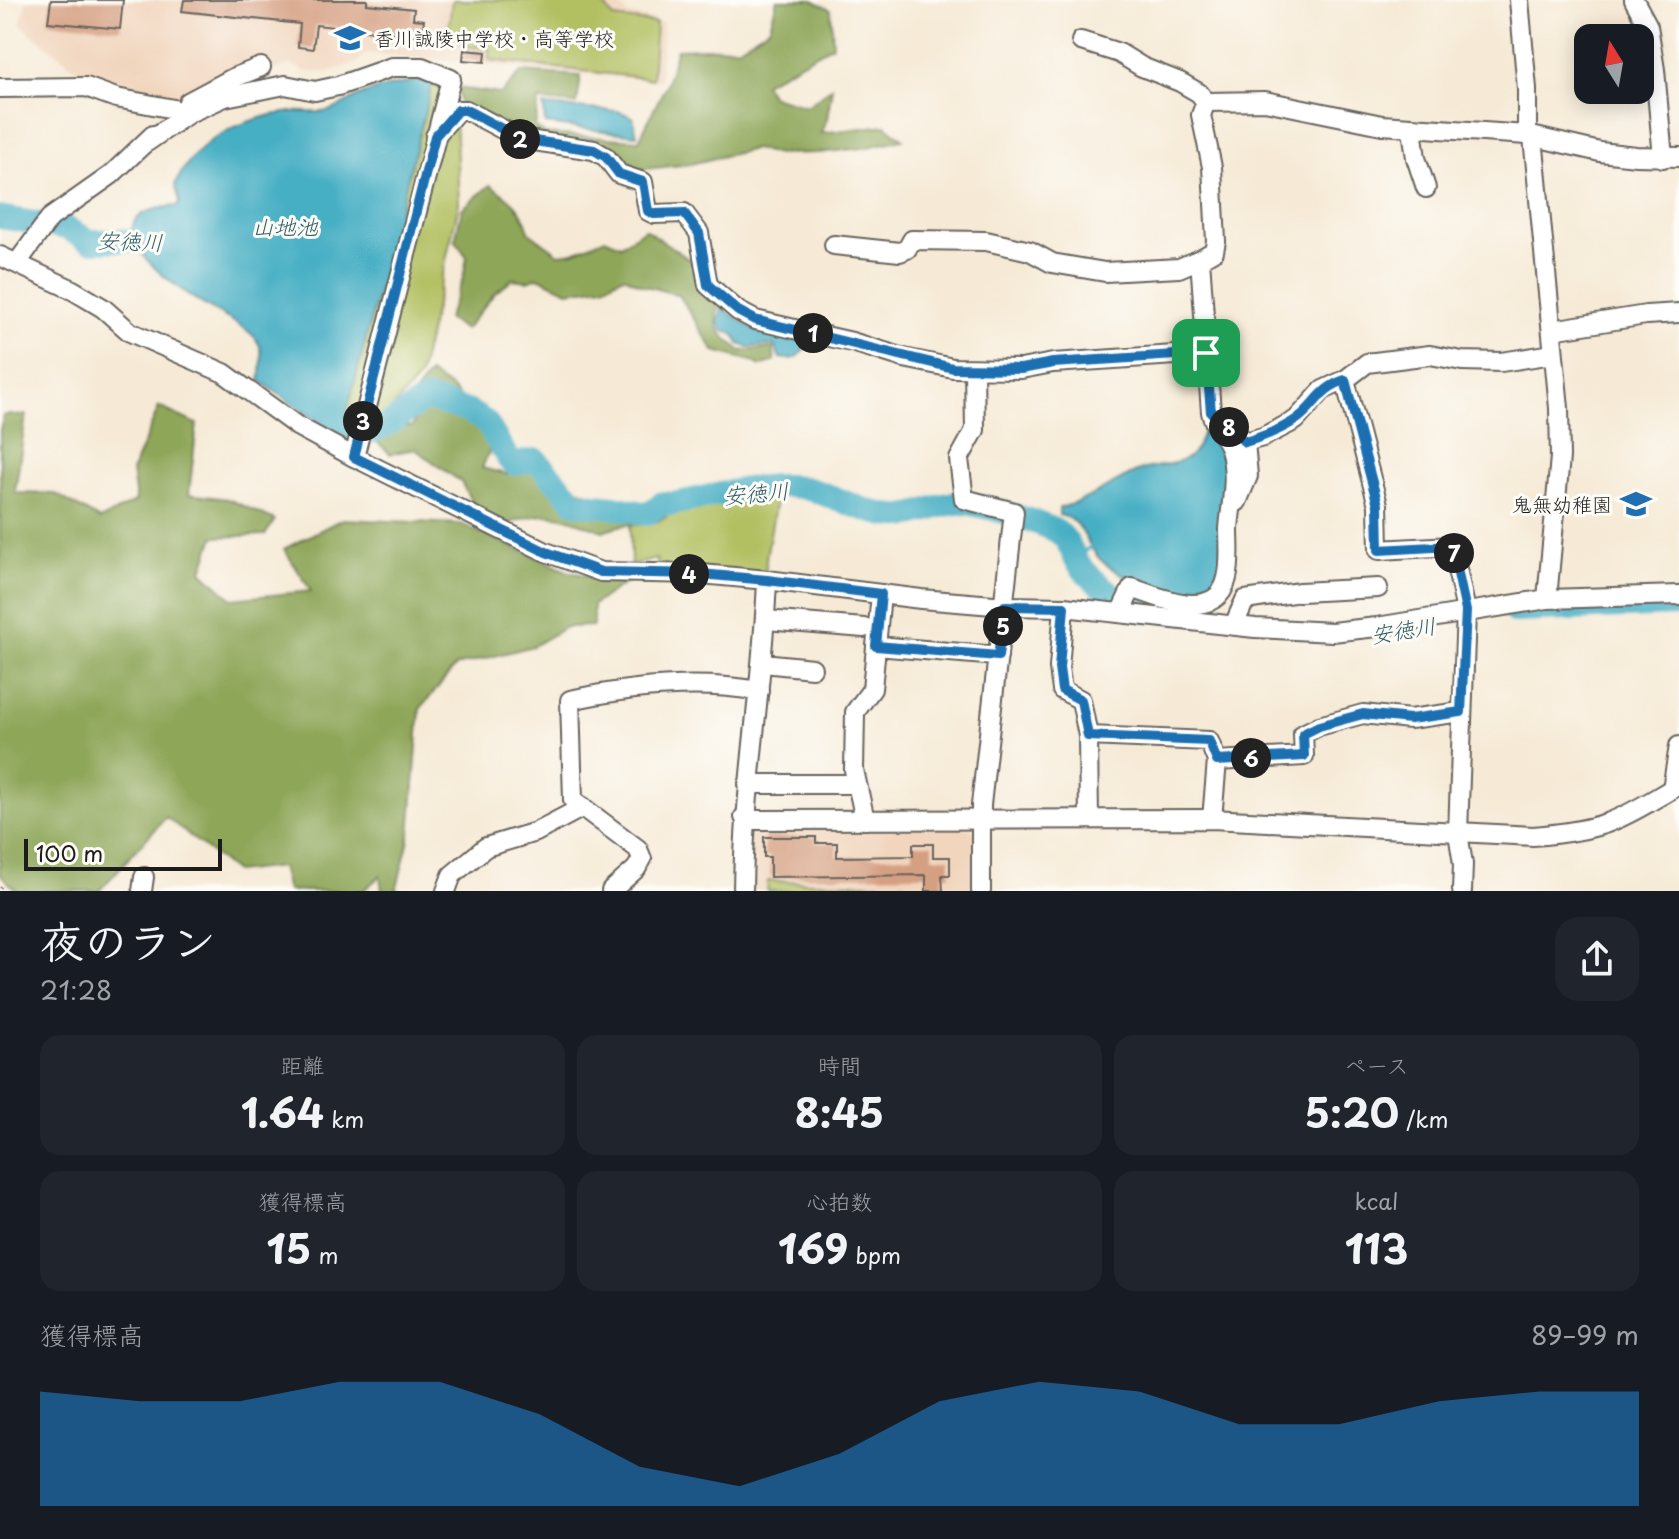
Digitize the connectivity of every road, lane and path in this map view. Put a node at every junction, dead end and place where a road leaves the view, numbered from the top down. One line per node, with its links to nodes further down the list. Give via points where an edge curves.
1 (1519, 0): 10 (street)
2 (1634, 0): 12 (street, via 1648,26)
3 (1081, 41): 6 (street, via 1180,82)
4 (261, 67): 7 (street)
5 (0, 88): 7 (street, via 86,87)
6 (1206, 102): 8 (street, via 1265,101); 16 (street, via 1201,115 1212,167 1216,241 1214,251)
7 (174, 109): 11 (street)
8 (1412, 129): 10 (street); 13 (street)
9 (435, 136): 11 (street, via 451,79 422,67 392,67 315,91 285,85 225,97 189,113); 21 (street, via 452,115 466,110 521,139 594,150 619,174 643,182 648,211 684,213 699,233 708,285 738,311 755,320 904,358); 25 (street)
10 (1530, 136): 12 (street, via 1600,152); 18 (street)
11 (147, 142): 15 (street)
12 (1671, 158)
13 (1426, 188)
14 (834, 245): 16 (street, via 900,252 912,240 986,241 1030,251 1052,263 1105,272 1179,268)
15 (8, 259): 25 (street, via 103,308 130,332 224,373 297,426)
16 (1200, 259): 19 (street)
17 (1679, 313): 18 (street)
18 (1552, 330): 20 (street)
19 (1206, 353): 21 (street); 23 (street)
20 (1553, 354): 22 (street, via 1501,362 1430,355 1381,360 1367,363); 31 (street, via 1560,457)
21 (974, 369): 32 (street, via 975,430 959,459 960,478 964,499 1014,512)
22 (1345, 380): 24 (street, via 1323,390 1296,420); 34 (street, via 1378,505 1379,550 1452,546)
23 (1211, 412): 24 (street); 26 (street, via 1230,448)
24 (1245, 442): 26 (street, via 1248,476)
25 (354, 457): 27 (street, via 546,552 601,572)
26 (1233, 507): 35 (street, via 1227,578 1219,595 1195,605 1132,588)
27 (767, 580): 29 (street); 36 (street)
28 (1378, 588): 37 (street, via 1245,600)
29 (881, 594): 32 (street); 39 (street)
30 (1679, 595): 31 (street)
31 (1547, 599): 34 (street)
32 (1005, 606): 33 (street); 40 (street)
33 (1064, 607): 35 (street); 45 (street, via 1062,690 1081,700)
34 (1466, 611): 37 (street, via 1332,632); 44 (street)
35 (1120, 613): 37 (street)
36 (766, 620): 38 (street); 41 (street)
37 (1234, 625)
38 (864, 628)
39 (876, 646): 40 (street); 55 (street, via 872,689 855,712 854,770)
40 (998, 656): 56 (street)
41 (763, 663): 42 (street); 43 (street)
42 (812, 668)
43 (759, 691): 48 (street); 51 (street, via 647,688 570,700 573,800)
44 (1461, 712): 47 (street, via 1410,719 1363,714 1303,734 1304,756); 57 (street)
45 (1088, 736): 47 (street, via 1209,741); 53 (street)
46 (1674, 740): 50 (street)
47 (1217, 761): 54 (street)
48 (748, 784): 49 (street); 52 (street)
49 (851, 784)
50 (1675, 787): 57 (street, via 1608,823 1562,834)
51 (583, 807): 60 (street, via 536,832 486,847 452,875); 61 (street, via 638,849 642,859)
52 (744, 817): 55 (street); 62 (street)
53 (1089, 819): 54 (street); 56 (street)
54 (1212, 819): 57 (street)
55 (865, 820): 56 (street)
56 (981, 820): 63 (street)
57 (1458, 833): 64 (street)
58 (0, 887): 59 (path)
59 (4, 891)
60 (446, 891)
61 (611, 891)
62 (743, 891)
63 (981, 891)
64 (1462, 891)

